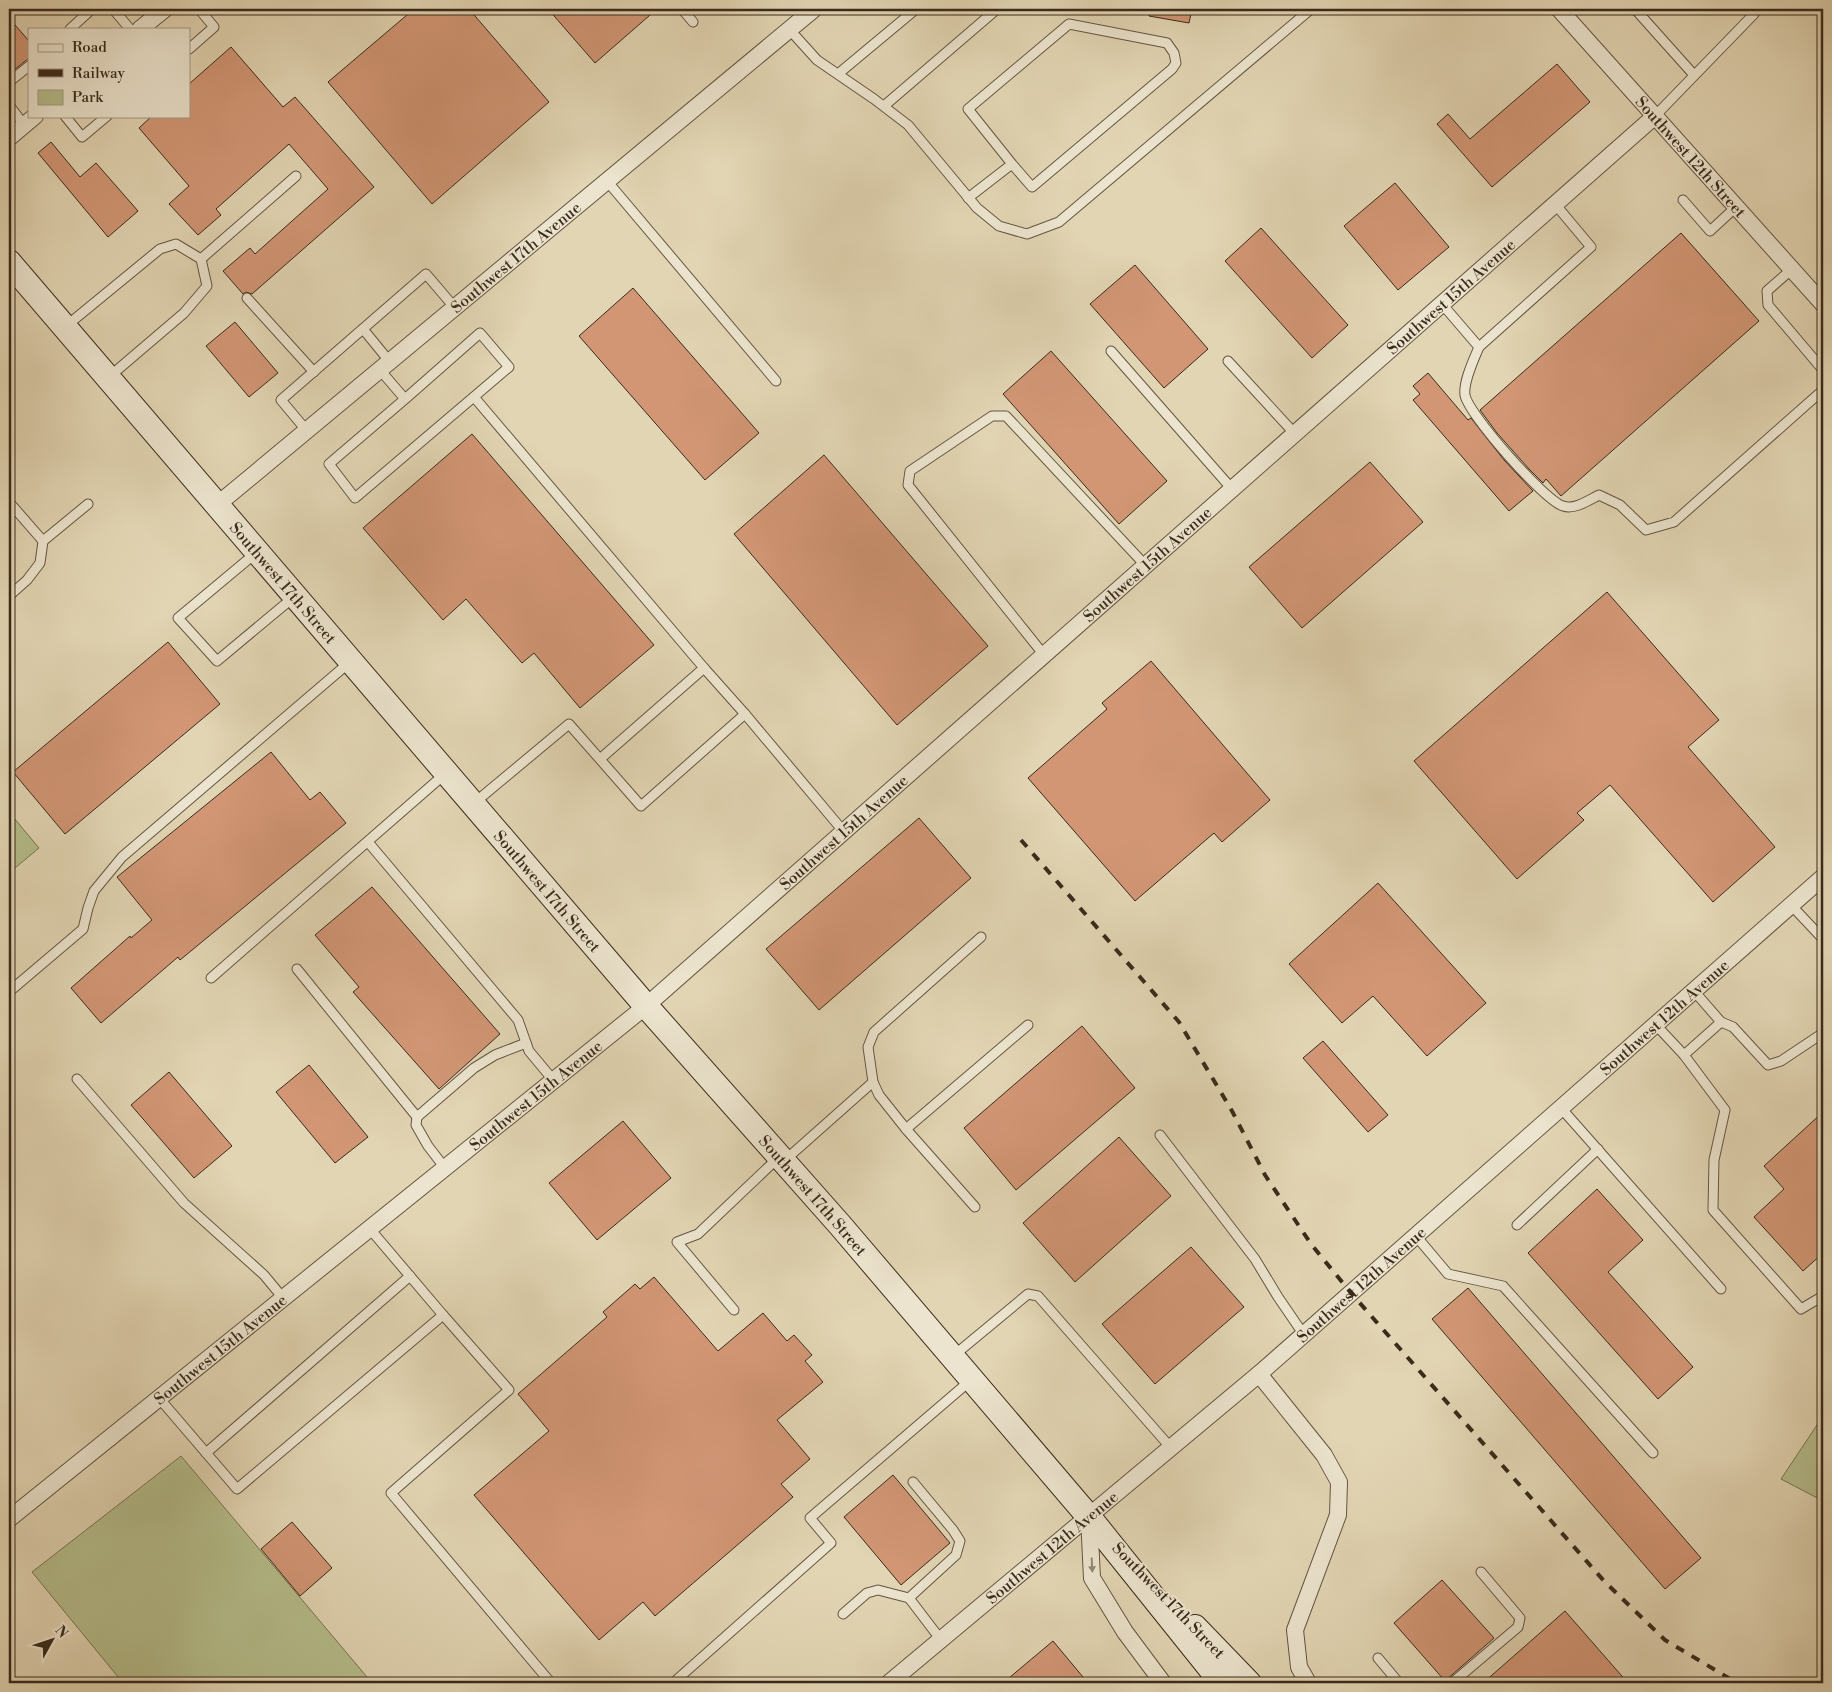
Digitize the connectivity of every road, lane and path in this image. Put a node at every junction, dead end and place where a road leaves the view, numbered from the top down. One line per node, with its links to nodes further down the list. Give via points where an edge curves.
1 (92, 9): 14 (lane)
2 (113, 9): 15 (lane)
3 (165, 9): 16 (street)
4 (199, 9): 18 (lane, via 214,27)
5 (682, 9): 13 (lane)
6 (814, 9): 17 (street, Southwest 17th Avenue)
7 (916, 9): 20 (lane)
8 (997, 9): 24 (lane)
9 (1311, 9): 33 (lane, via 1059,222 1027,234 999,226)
10 (1559, 9): 25 (street, Southwest 12th Street)
11 (1635, 9): 21 (lane)
12 (1753, 9): 21 (lane, via 1754,14)
13 (694, 22)
14 (71, 28)
15 (129, 28)
16 (141, 28)
17 (789, 29): 20 (lane, via 817,60); 32 (street, Southwest 17th Avenue)
18 (190, 47)
19 (28, 67): 22 (lane)
20 (838, 74): 24 (lane)
21 (1694, 75): 25 (lane)
22 (9, 82)
23 (9, 105): 28 (lane)
24 (884, 106): 33 (lane, via 908,125)
25 (1655, 116): 35 (street, Southwest 15th Avenue); 36 (street, Southwest 12th Street)
26 (67, 118): 27 (lane, via 82,137)
27 (105, 118)
28 (29, 121): 29 (street)
29 (9, 138)
30 (1012, 164): 30 (lane, via 1032,187 1172,69 1176,63 1167,43 1069,24 968,109); 33 (lane)
31 (296, 176): 37 (lane)
32 (607, 181): 43 (street, Southwest 17th Avenue); 53 (lane)
33 (968, 198)
34 (1683, 200): 36 (lane, via 1710,231)
35 (1555, 204): 41 (street, Southwest 15th Avenue); 46 (lane, via 1591,247)
36 (1736, 207): 39 (street, Southwest 12th Street)
37 (201, 259): 44 (lane, via 176,244 160,249); 52 (lane, via 207,286 184,313)
38 (11, 268): 44 (main road, Southwest 17th Street)
39 (1792, 269): 42 (street, Southwest 12th Street); 50 (lane, via 1767,291 1768,305)
40 (247, 298): 51 (lane)
41 (1442, 304): 46 (lane); 58 (street, Southwest 15th Avenue)
42 (1823, 304)
43 (455, 308): 45 (lane, via 426,274); 49 (street, Southwest 17th Avenue)
44 (65, 327): 52 (main road, Southwest 17th Street)
45 (363, 329): 49 (lane); 51 (lane)
46 (1479, 347): 54 (lane, via 1469,368 1465,395 1476,418 1506,452 1549,498 1564,507 1576,506 1599,495 1620,505 1646,530 1674,522)
47 (1111, 351): 59 (lane)
48 (1228, 361): 58 (lane)
49 (385, 366): 56 (lane); 57 (street, Southwest 17th Avenue)
50 (1823, 370)
51 (314, 372): 57 (lane, via 281,400)
52 (108, 378): 62 (main road, Southwest 17th Street)
53 (776, 381)
54 (1823, 390)
55 (474, 397): 56 (lane, via 509,367 480,333); 56 (lane, via 355,498 328,464); 70 (lane)
56 (405, 399)
57 (307, 431): 62 (street, Southwest 17th Avenue)
58 (1295, 434): 59 (street, Southwest 15th Avenue)
59 (1232, 489): 65 (street, Southwest 15th Avenue)
60 (9, 502): 63 (lane)
61 (88, 504): 63 (lane)
62 (217, 505): 64 (main road, Southwest 17th Street)
63 (43, 541): 66 (lane, via 40,563)
64 (257, 552): 67 (main road, Southwest 17th Street); 67 (lane, via 178,618 217,661)
65 (1146, 566): 68 (street, Southwest 15th Avenue); 68 (lane, via 1006,416 992,416 910,471 908,485)
66 (9, 596)
67 (295, 596): 69 (main road, Southwest 17th Street)
68 (1044, 655): 75 (street, Southwest 15th Avenue)
69 (351, 661): 73 (main road, Southwest 17th Street); 83 (lane, via 122,857 94,890 83,930)
70 (704, 668): 71 (lane); 72 (lane)
71 (745, 714): 72 (lane, via 641,806); 75 (lane)
72 (600, 759): 74 (lane, via 569,724)
73 (446, 773): 74 (main road, Southwest 17th Street); 76 (lane)
74 (473, 804): 85 (main road, Southwest 17th Street)
75 (844, 832): 85 (street, Southwest 15th Avenue)
76 (368, 842): 82 (lane); 90 (lane, via 496,992 518,1020)
77 (1823, 877): 78 (street, Southwest 12th Avenue)
78 (1791, 905): 80 (lane); 84 (street, Southwest 12th Avenue)
79 (981, 937): 94 (lane, via 874,1032 868,1047)
80 (1823, 939)
81 (297, 968): 96 (lane)
82 (211, 978)
83 (10, 991)
84 (1694, 991): 86 (lane); 88 (street, Southwest 12th Avenue)
85 (646, 1006): 93 (street, Southwest 15th Avenue); 100 (main road, Southwest 17th Street)
86 (1721, 1022): 89 (lane, via 1733,1027 1768,1065 1781,1061); 91 (lane)
87 (1028, 1024): 97 (lane)
88 (1656, 1025): 91 (lane); 95 (street, Southwest 12th Avenue)
89 (1823, 1033)
90 (526, 1043): 93 (lane); 96 (lane, via 495,1055 474,1068)
91 (1684, 1055): 108 (lane, via 1725,1110 1714,1160 1713,1210 1801,1309)
92 (77, 1079): 109 (lane, via 184,1203 264,1275)
93 (554, 1081): 101 (street, Southwest 15th Avenue)
94 (873, 1082): 97 (lane); 100 (lane)
95 (1561, 1108): 99 (lane); 105 (street, Southwest 12th Avenue)
96 (417, 1117): 101 (lane, via 416,1126)
97 (906, 1128): 102 (lane)
98 (1160, 1135): 112 (lane, via 1256,1259)
99 (1598, 1149): 103 (lane); 107 (lane)
100 (782, 1159): 110 (lane, via 698,1234 677,1242); 113 (main road, Southwest 17th Street)
101 (445, 1168): 104 (street, Southwest 15th Avenue)
102 (975, 1207)
103 (1517, 1225)
104 (370, 1229): 106 (lane); 109 (street, Southwest 15th Avenue)
105 (1416, 1236): 112 (street, Southwest 12th Avenue); 118 (lane, via 1448,1274 1503,1286)
106 (410, 1276): 111 (lane); 119 (lane)
107 (1721, 1288)
108 (1823, 1296)
109 (283, 1298): 116 (street, Southwest 15th Avenue)
110 (734, 1310)
111 (443, 1314): 119 (lane, via 237,1490); 128 (lane, via 509,1390 391,1494)
112 (1304, 1335): 114 (street, Southwest 12th Avenue)
113 (952, 1357): 115 (main road, Southwest 17th Street); 117 (lane, via 1028,1294 1038,1296)
114 (1259, 1374): 117 (street, Southwest 12th Avenue); 134 (street, via 1324,1455 1339,1482 1338,1515 1295,1630 1299,1667)
115 (971, 1380): 121 (main road, Southwest 17th Street); 129 (lane, via 810,1518 831,1543)
116 (159, 1398): 119 (lane); 122 (street, Southwest 15th Avenue)
117 (1171, 1448): 121 (street, Southwest 12th Avenue)
118 (1653, 1452)
119 (206, 1453)
120 (913, 1482): 124 (lane, via 960,1541 956,1556)
121 (1089, 1517): 126 (street, Southwest 12th Avenue); 131 (street, one-way to 131, via 1092,1578 1125,1632); 132 (main road, Southwest 17th Street); 133 (main road, Southwest 17th Street)
122 (9, 1519)
123 (1481, 1572): 136 (lane, via 1520,1618 1518,1627)
124 (909, 1598): 125 (lane, via 878,1590 867,1593); 126 (lane)
125 (844, 1614)
126 (941, 1640): 130 (street, Southwest 12th Avenue)
127 (1378, 1658): 135 (lane)
128 (551, 1683)
129 (673, 1683)
130 (889, 1683)
131 (1163, 1683)
132 (1222, 1683)
133 (1249, 1683)
134 (1308, 1683)
135 (1398, 1683)
136 (1452, 1683)

